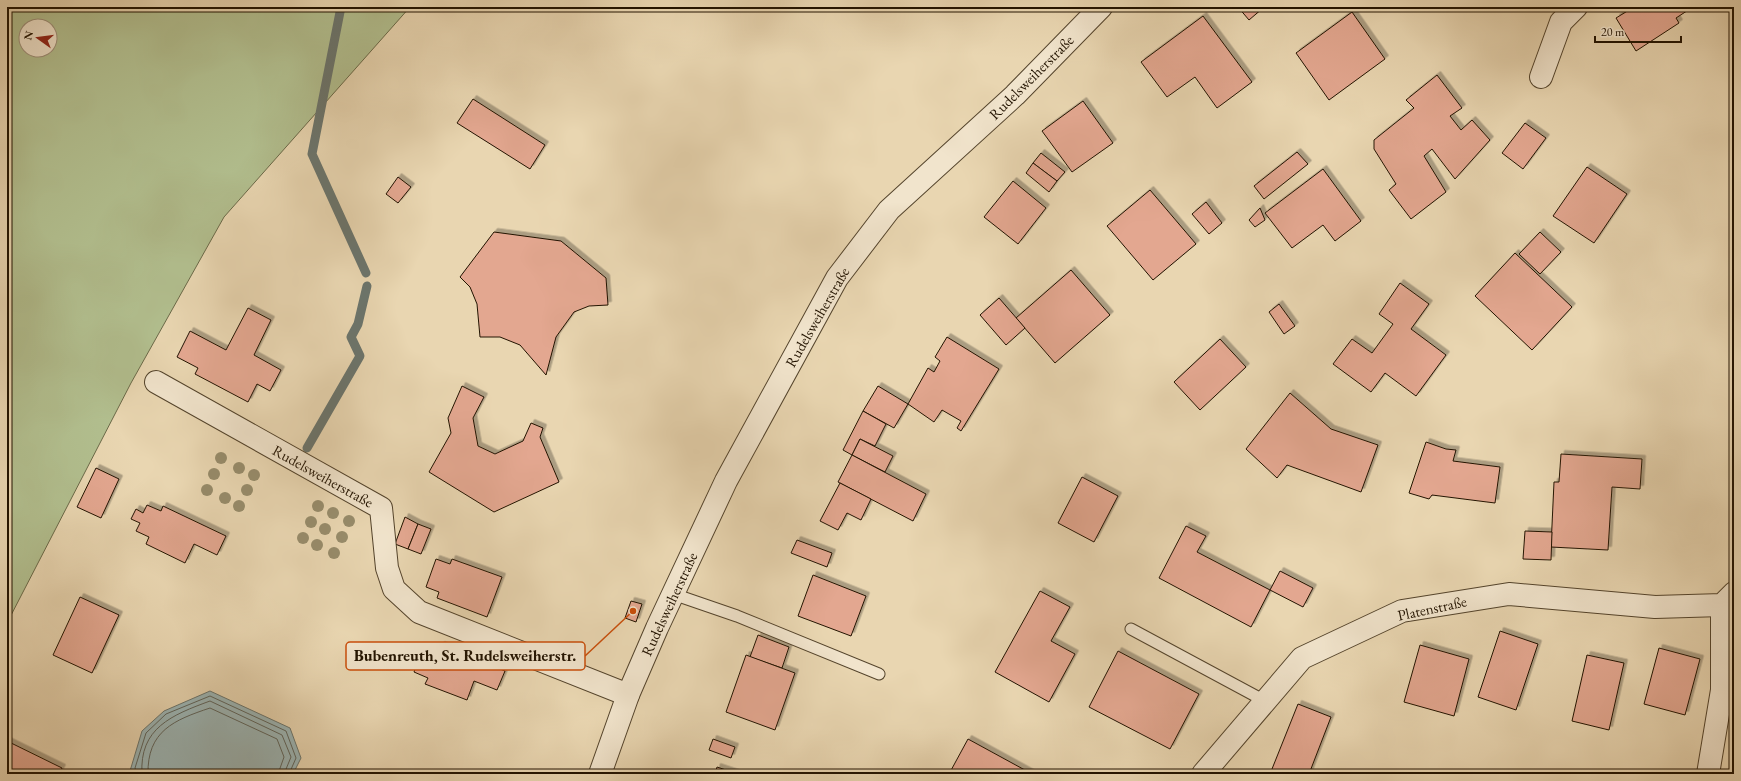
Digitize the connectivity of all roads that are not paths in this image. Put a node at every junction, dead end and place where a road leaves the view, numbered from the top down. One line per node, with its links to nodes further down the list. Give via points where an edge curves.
1 (1101, 7): 5 (street, Rudelsweiherstraße, via 1016,95 889,210 837,278 726,480)
2 (1576, 7): 3 (street, via 1561,22)
3 (1541, 77)
4 (156, 382): 9 (street, Rudelsweiherstraße, via 381,508 387,568 394,589 419,612)
5 (673, 594): 8 (lane, via 737,616); 9 (street, Rudelsweiherstraße)
6 (1728, 599): 10 (street, Platenstraße, via 1656,607 1509,594 1402,611 1302,658); 13 (street, Platenstraße, via 1722,690)
7 (1131, 629): 10 (lane)
8 (879, 674)
9 (628, 695): 11 (street, Rudelsweiherstraße)
10 (1265, 701): 12 (street, Platenstraße)
11 (600, 774)
12 (1203, 774)
13 (1708, 774)

